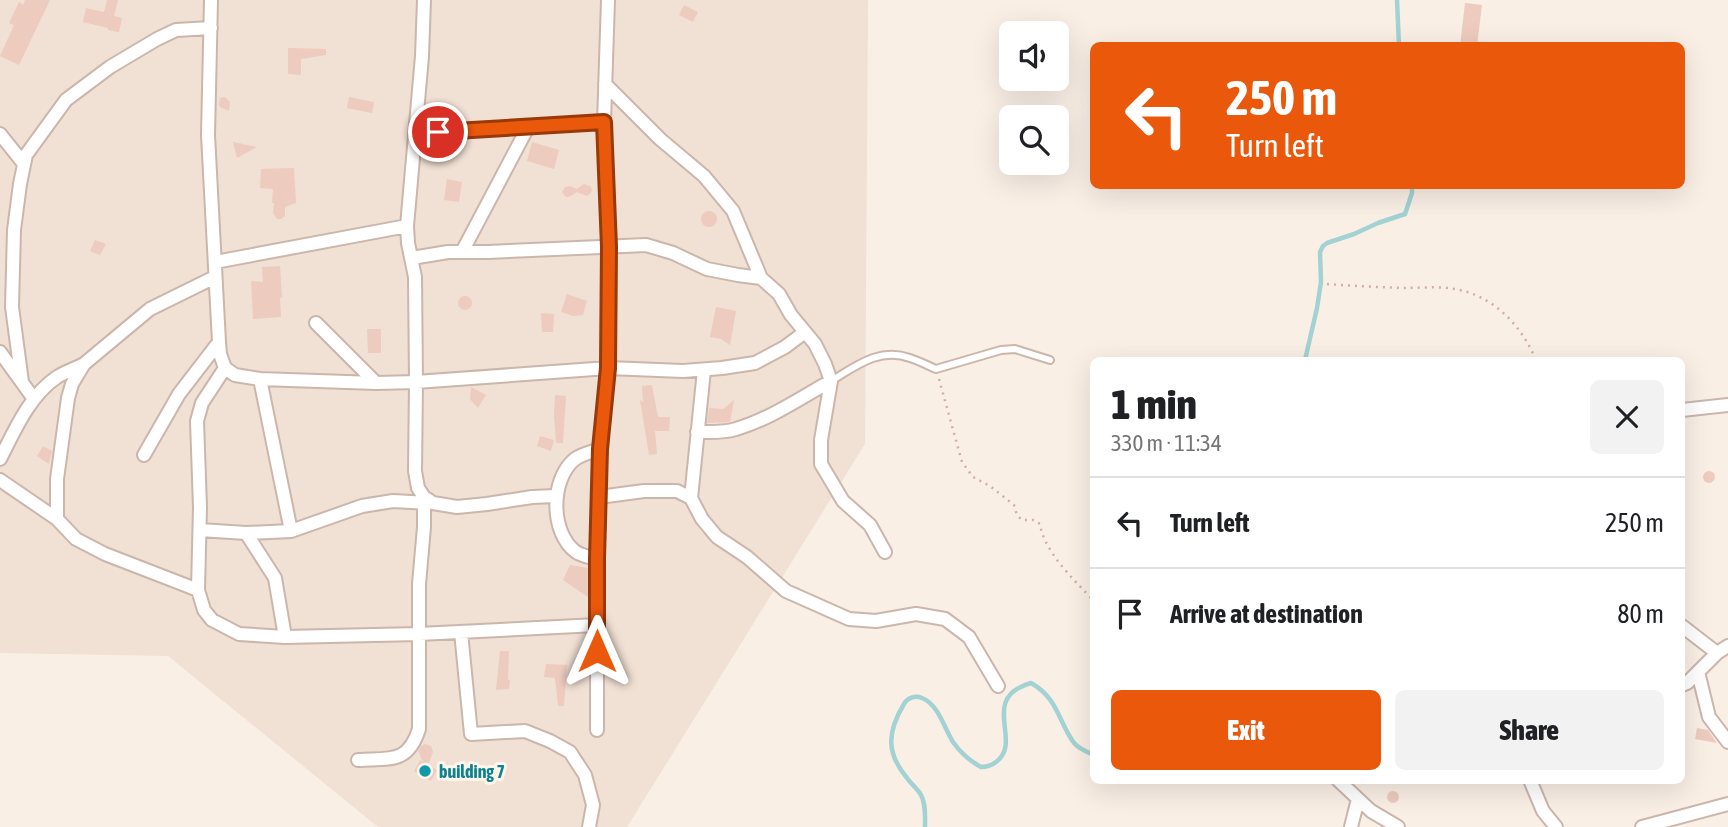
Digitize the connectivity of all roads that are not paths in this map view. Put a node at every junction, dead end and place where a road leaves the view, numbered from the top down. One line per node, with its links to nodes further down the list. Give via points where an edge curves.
1 (211, 0): 4 (street)
2 (424, 0): 9 (street)
3 (608, 0): 5 (street)
4 (211, 27): 10 (street, via 176,30 157,39 66,100); 15 (street, via 208,135)
5 (605, 84): 6 (street); 17 (street, via 712,184 733,211)
6 (604, 122): 7 (street); 12 (street)
7 (528, 127): 9 (street); 13 (street)
8 (0, 134): 10 (street)
9 (415, 134): 11 (street)
10 (24, 164): 29 (street, via 14,230 12,307)
11 (407, 226): 14 (street); 15 (street)
12 (609, 247): 13 (street); 17 (street, via 646,245 706,269); 25 (street)
13 (462, 252): 14 (street)
14 (412, 258): 30 (street)
15 (215, 262): 16 (street)
16 (215, 277): 20 (street); 23 (street, via 150,309)
17 (761, 278): 19 (street, via 779,294)
18 (316, 323): 31 (street)
19 (805, 332): 26 (street, via 755,363); 28 (street)
20 (219, 342): 24 (street); 37 (street, via 180,394)
21 (0, 352): 29 (street)
22 (1050, 360): 28 (lane, via 1014,349 1001,350 936,369 888,354 873,356)
23 (84, 364): 32 (street, via 57,377); 44 (street, via 68,398 57,479)
24 (225, 368): 27 (street, via 235,375); 45 (street, via 202,403 197,421)
25 (608, 368): 26 (street); 30 (street); 36 (street)
26 (704, 370): 35 (street)
27 (260, 379): 31 (street); 46 (street)
28 (831, 380): 35 (street, via 774,414 735,430); 48 (street, via 821,464 843,501 870,525)
29 (22, 382): 32 (street)
30 (416, 382): 31 (street); 43 (street, via 415,471 418,488)
31 (376, 383)
32 (34, 399): 38 (street)
33 (1728, 405): 34 (street)
34 (1685, 410)
35 (697, 432): 42 (street)
36 (600, 449): 40 (street, via 574,459); 41 (street)
37 (144, 455)
38 (0, 459)
39 (0, 480): 44 (street)
40 (556, 496): 43 (street, via 457,507); 49 (street, via 557,522 565,540 578,554)
41 (599, 497): 42 (street, via 677,491); 49 (street)
42 (691, 498): 59 (street, via 718,537 786,591 849,619 876,621 916,614 945,619 969,637)
43 (428, 503): 46 (street, via 393,501 362,506); 54 (street)
44 (57, 519): 50 (street, via 76,539 105,554)
45 (200, 530): 47 (street); 50 (street)
46 (292, 531): 47 (street)
47 (246, 533): 55 (street, via 275,579)
48 (885, 552)
49 (597, 559): 51 (street)
50 (198, 590): 55 (street, via 212,620 239,634)
51 (597, 625): 53 (street); 60 (street)
52 (1685, 628): 56 (street)
53 (461, 632): 54 (street); 67 (street, via 471,734 525,731 570,752 585,775 593,805)
54 (419, 634): 55 (street); 62 (street, via 415,744 394,758)
55 (285, 637)
56 (1723, 649): 57 (street)
57 (1698, 672): 58 (street); 61 (street, via 1709,717)
58 (1685, 683)
59 (998, 686)
60 (597, 730)
61 (1728, 743)
62 (358, 760)
63 (1342, 784): 65 (street)
64 (1532, 784): 70 (street)
65 (1358, 799): 68 (street); 69 (street)
66 (1728, 804): 71 (street)
67 (589, 827)
68 (1351, 827)
69 (1398, 827)
70 (1556, 827)
71 (1642, 827)

